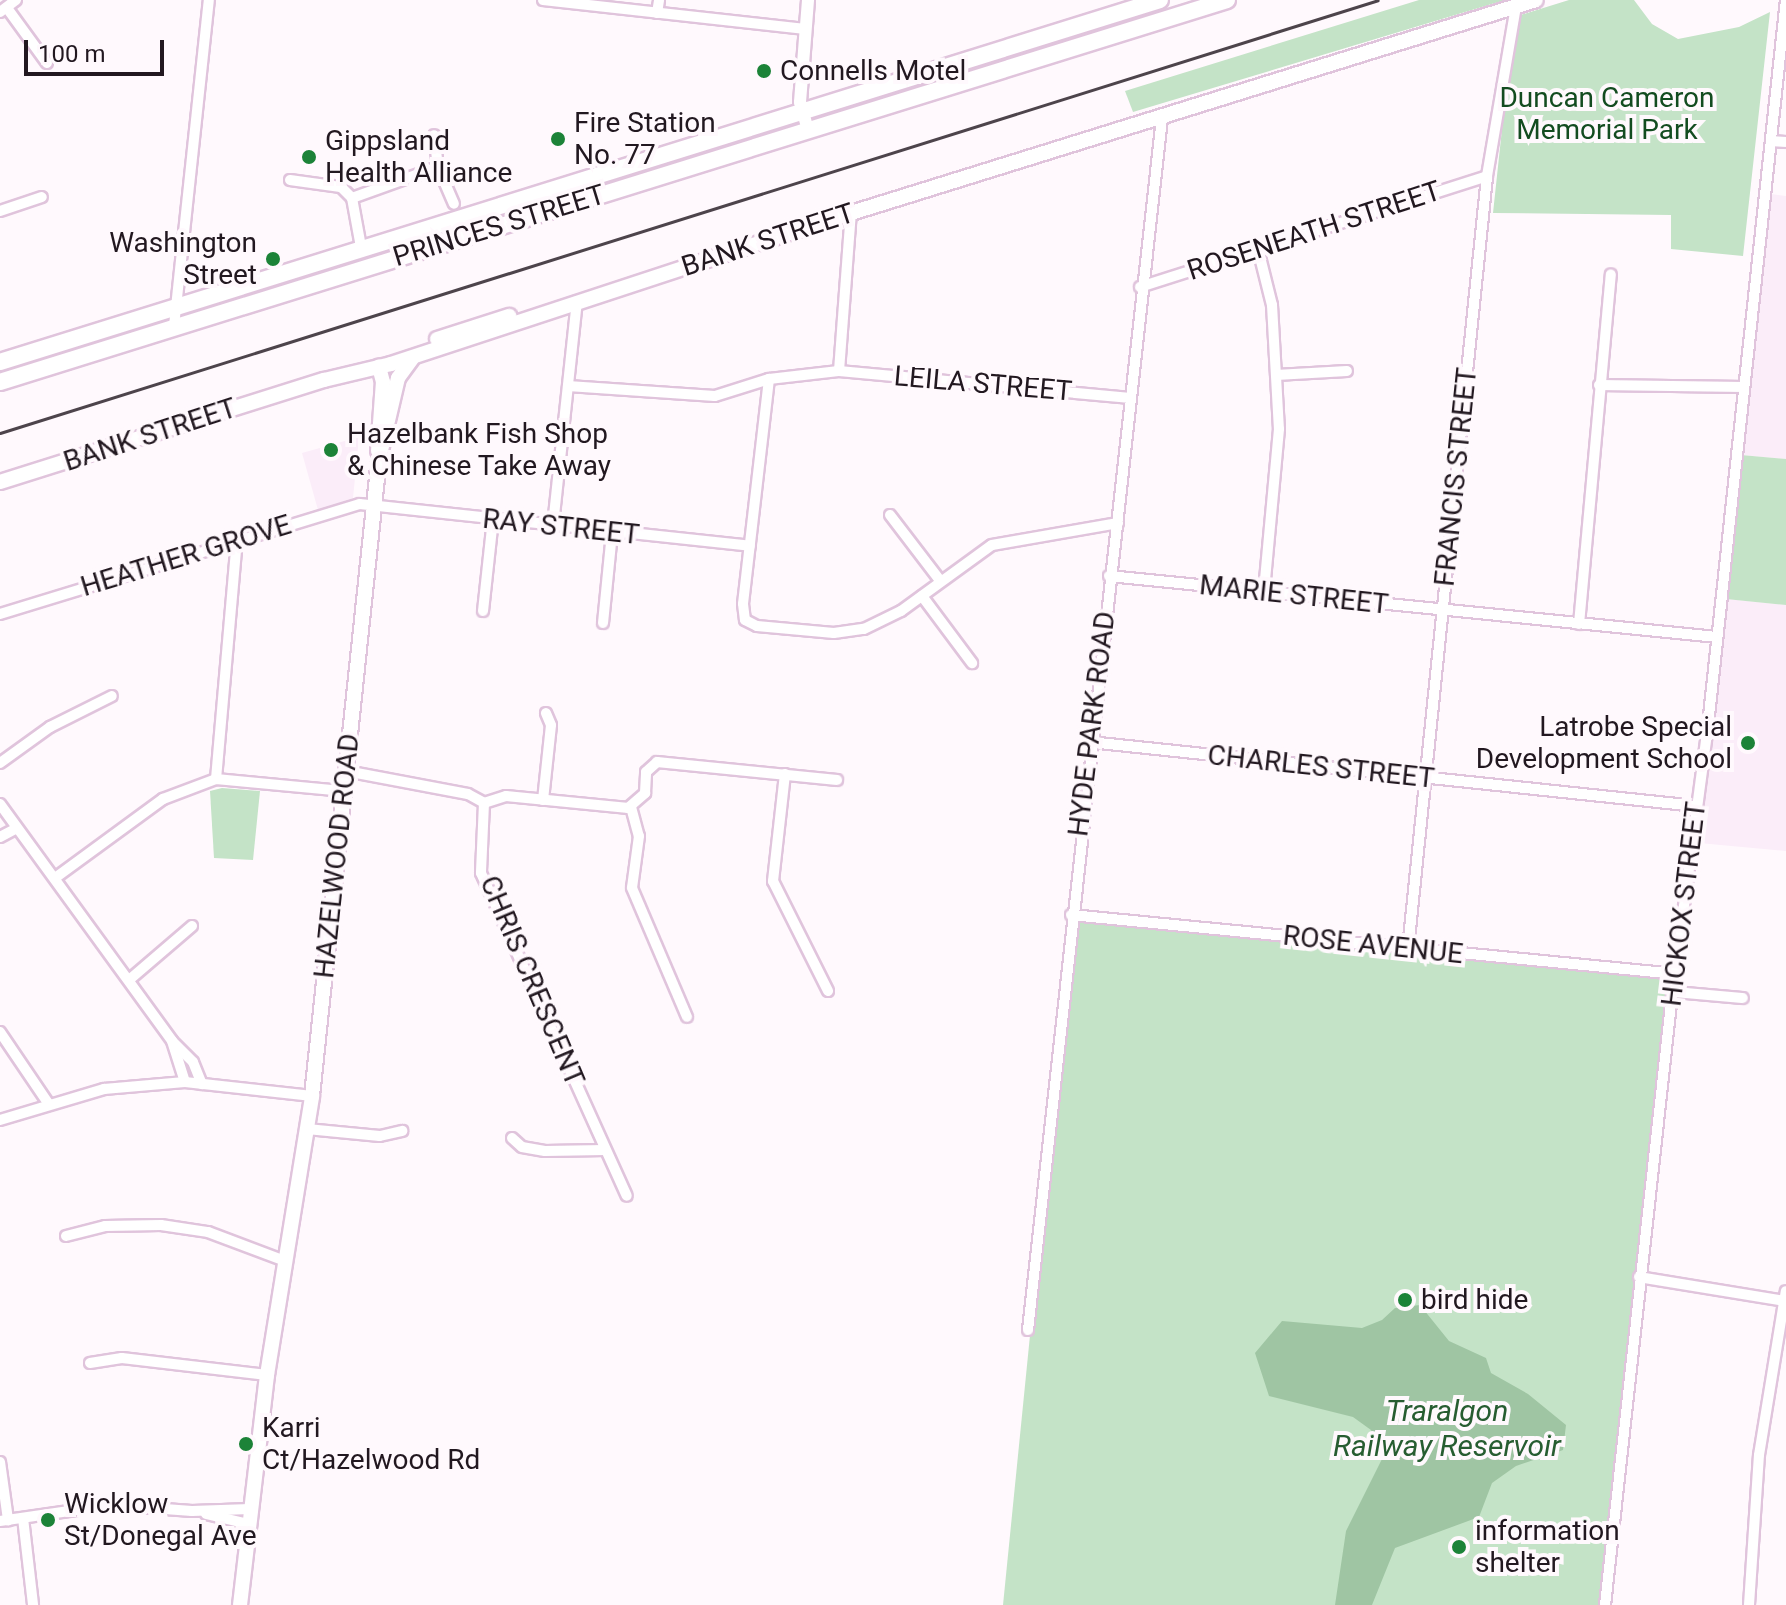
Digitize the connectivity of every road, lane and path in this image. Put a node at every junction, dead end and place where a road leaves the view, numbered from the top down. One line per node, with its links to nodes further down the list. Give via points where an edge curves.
1 (16, 0): 12 (street)
2 (209, 0): 36 (street)
3 (543, 0): 13 (street)
4 (659, 0): 13 (street)
5 (808, 0): 15 (street)
6 (1160, 0): 17 (highway, PRINCES STREET)
7 (1227, 0): 10 (highway, PRINCES STREET)
8 (1536, 0): 11 (main road, BANK STREET)
9 (1786, 0): 14 (street, HICKOX STREET)
10 (1181, 7): 19 (highway, PRINCES STREET)
11 (1516, 7): 18 (main road, BANK STREET); 24 (street, FRANCIS STREET)
12 (4, 10): 16 (street)
13 (657, 13): 15 (street)
14 (1786, 13): 21 (street, HICKOX STREET)
15 (805, 29): 17 (street)
16 (47, 63)
17 (802, 111): 19 (street); 31 (highway, PRINCES STREET)
18 (1162, 118): 30 (main road, BANK STREET); 34 (street, HYDE PARK ROAD)
19 (808, 130): 37 (highway, PRINCES STREET)
20 (434, 135): 23 (street)
21 (1771, 141): 22 (street); 49 (street, HICKOX STREET)
22 (1786, 142)
23 (438, 167): 27 (street); 28 (street)
24 (1487, 176): 32 (street, ROSENEATH STREET); 65 (street, FRANCIS STREET)
25 (290, 180): 27 (street, via 341,187)
26 (42, 197): 29 (street)
27 (352, 198): 31 (street)
28 (454, 204)
29 (0, 211)
30 (851, 213): 35 (main road, BANK STREET); 41 (street)
31 (361, 247): 36 (highway, PRINCES STREET)
32 (1258, 249): 34 (street, ROSENEATH STREET); 43 (street, via 1272,305)
33 (1611, 274): 47 (street)
34 (1140, 287): 50 (street, HYDE PARK ROAD)
35 (577, 301): 38 (main road, BANK STREET); 40 (main road); 48 (street)
36 (176, 306): 37 (street); 39 (highway, PRINCES STREET)
37 (174, 326): 46 (highway, PRINCES STREET)
38 (416, 356): 40 (main road, BANK STREET); 44 (main road)
39 (0, 362)
40 (384, 362): 44 (main road); 51 (main road); 52 (main road, BANK STREET)
41 (839, 371): 45 (street, LEILA STREET); 50 (street, LEILA STREET)
42 (1347, 371): 43 (street)
43 (1276, 375): 63 (street, via 1279,429)
44 (398, 378): 51 (main road)
45 (769, 379): 48 (street, LEILA STREET, via 715,396); 60 (street)
46 (0, 382)
47 (1599, 385): 49 (street); 69 (street)
48 (568, 386): 57 (street)
49 (1744, 387): 70 (street, HICKOX STREET)
50 (1128, 398): 56 (street, HYDE PARK ROAD)
51 (379, 459): 53 (main road, HAZELWOOD ROAD)
52 (0, 482)
53 (373, 506): 55 (street, RAY STREET); 59 (street, HEATHER GROVE, via 352,505); 76 (main road, HAZELWOOD ROAD)
54 (890, 515): 62 (street)
55 (493, 519): 57 (street, RAY STREET); 66 (street)
56 (1118, 523): 61 (street, HYDE PARK ROAD); 62 (street, via 992,545)
57 (553, 525): 58 (street, RAY STREET)
58 (612, 533): 60 (street, RAY STREET); 68 (street)
59 (237, 540): 67 (street, HEATHER GROVE); 79 (street)
60 (750, 546): 64 (street, via 743,604 745,620 757,626 834,633 864,629)
61 (1109, 576): 63 (street, MARIE STREET); 74 (street, HYDE PARK ROAD)
62 (939, 579): 64 (street)
63 (1264, 592): 65 (street, MARIE STREET)
64 (922, 596): 71 (street)
65 (1442, 610): 69 (street, MARIE STREET); 78 (street, FRANCIS STREET)
66 (483, 611)
67 (0, 614)
68 (603, 623)
69 (1579, 624): 70 (street, MARIE STREET)
70 (1717, 637): 85 (street, HICKOX STREET)
71 (972, 663)
72 (112, 696): 75 (street, via 50,727)
73 (546, 713): 82 (street, via 551,725)
74 (1090, 742): 78 (street, CHARLES STREET); 90 (street, HYDE PARK ROAD)
75 (0, 763)
76 (346, 771): 81 (main road, HAZELWOOD ROAD); 83 (street, via 468,794)
77 (785, 774): 80 (street); 86 (street, via 657,762 646,772 645,793); 95 (street, via 773,881)
78 (1425, 778): 85 (street, CHARLES STREET); 92 (street, FRANCIS STREET)
79 (216, 779): 81 (street); 89 (street, via 163,799)
80 (837, 780)
81 (344, 791): 103 (main road, HAZELWOOD ROAD)
82 (543, 800): 83 (street, via 506,796); 86 (street)
83 (484, 803): 109 (street, CHRIS CRESCENT, via 481,873)
84 (0, 804): 87 (street)
85 (1696, 806): 93 (street, HICKOX STREET)
86 (631, 807): 98 (street, via 639,836 632,888)
87 (17, 828): 88 (street); 89 (street)
88 (0, 837)
89 (55, 878): 94 (street)
90 (1071, 915): 92 (street, ROSE AVENUE); 115 (street, HYDE PARK ROAD)
91 (192, 926): 94 (street)
92 (1408, 949): 93 (street, ROSE AVENUE)
93 (1676, 974): 96 (street, HICKOX STREET)
94 (129, 980): 100 (street)
95 (828, 991)
96 (1674, 992): 97 (street); 113 (street, HICKOX STREET)
97 (1743, 998)
98 (687, 1017)
99 (0, 1032): 104 (street)
100 (172, 1041): 101 (street); 102 (street, via 193,1062)
101 (185, 1082): 102 (street); 104 (street, via 104,1089)
102 (202, 1084): 103 (street)
103 (312, 1096): 106 (main road, HAZELWOOD ROAD)
104 (48, 1103): 105 (street)
105 (0, 1120)
106 (307, 1129): 107 (street, via 380,1136); 112 (main road, HAZELWOOD ROAD)
107 (402, 1131)
108 (512, 1138): 109 (street, via 522,1147 545,1151)
109 (605, 1150): 110 (street, CHRIS CRESCENT)
110 (627, 1196)
111 (66, 1236): 112 (street, via 105,1226 161,1225 208,1232)
112 (286, 1256): 117 (main road, HAZELWOOD ROAD)
113 (1639, 1277): 114 (street); 126 (street, HICKOX STREET)
114 (1785, 1296): 127 (street, via 1759,1455)
115 (1028, 1330)
116 (90, 1363): 117 (street, via 122,1358)
117 (267, 1375): 119 (main road, HAZELWOOD ROAD)
118 (0, 1462): 122 (street)
119 (250, 1509): 120 (street); 123 (main road)
120 (192, 1511): 121 (street, via 111,1505); 123 (street)
121 (23, 1518): 122 (street); 124 (street)
122 (4, 1520)
123 (248, 1524): 125 (main road)
124 (33, 1605)
125 (240, 1605)
126 (1605, 1605)
127 (1749, 1605)

